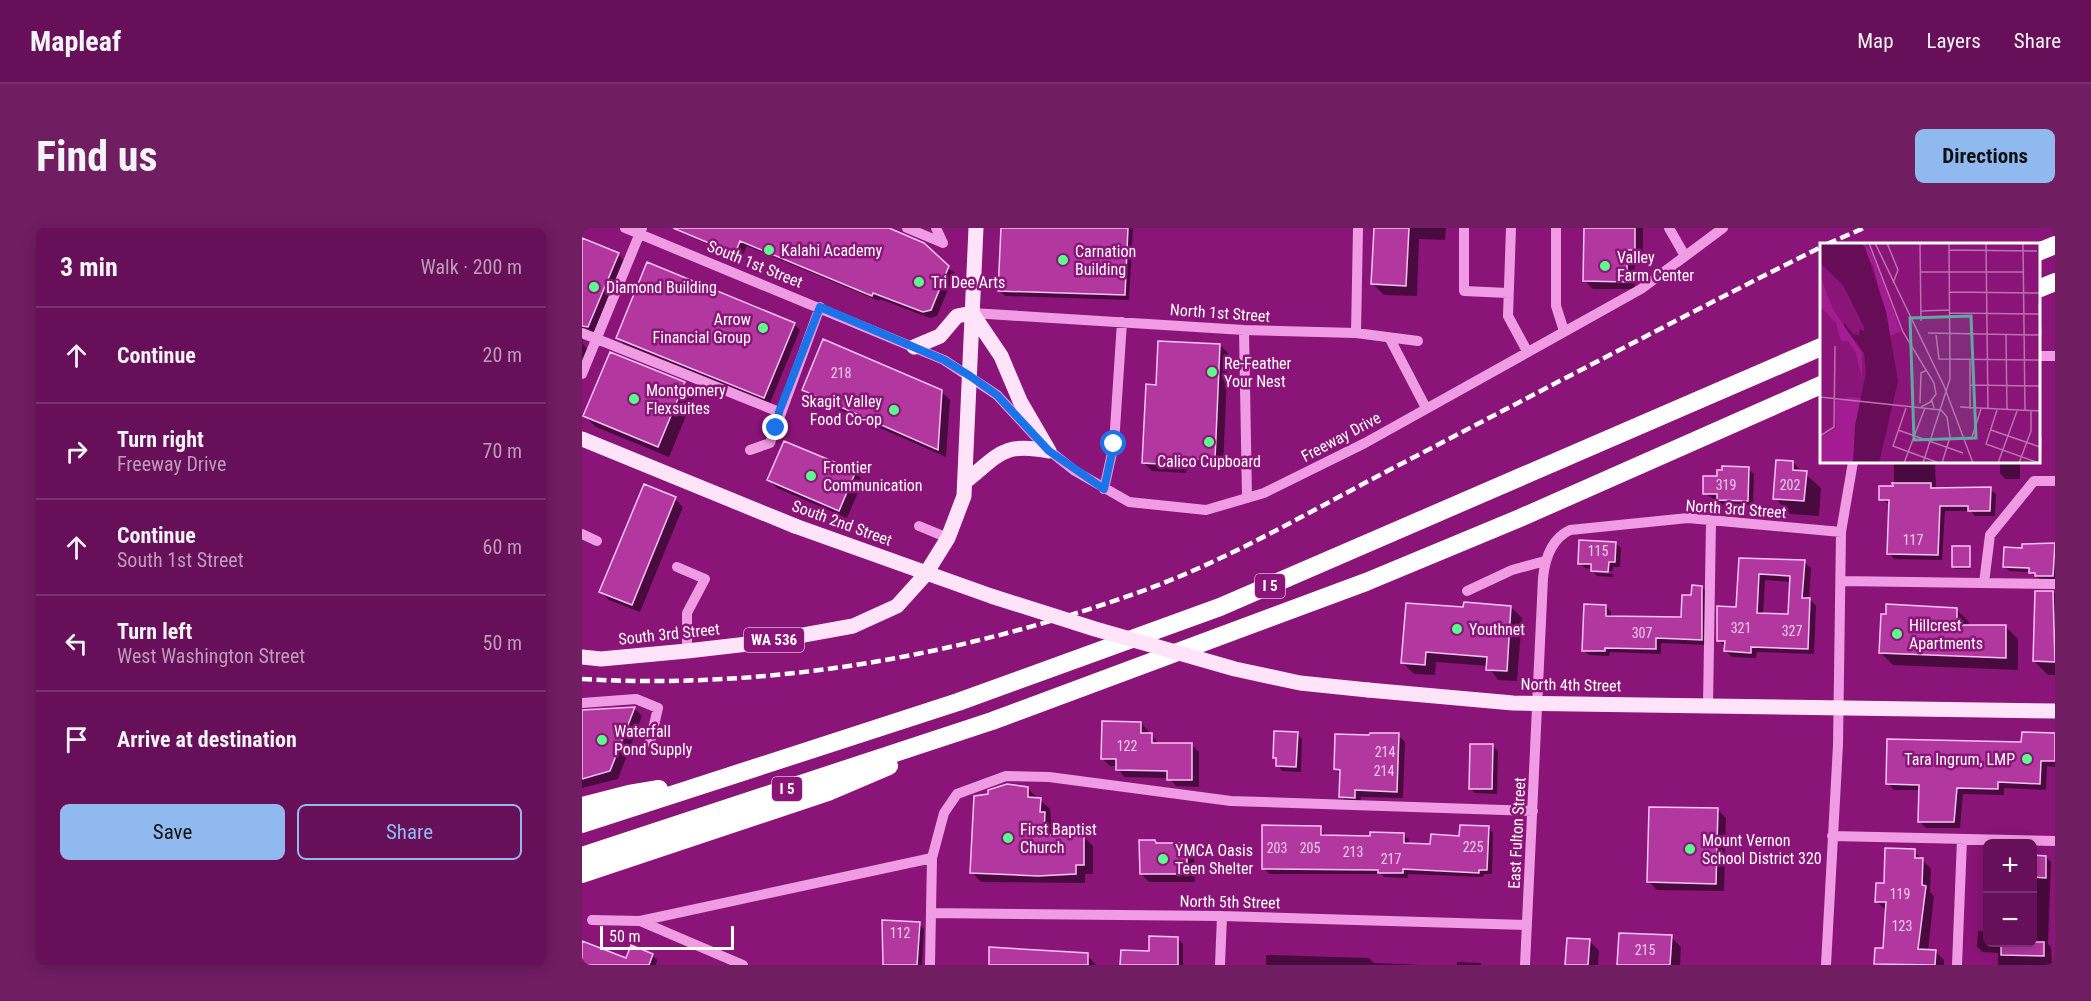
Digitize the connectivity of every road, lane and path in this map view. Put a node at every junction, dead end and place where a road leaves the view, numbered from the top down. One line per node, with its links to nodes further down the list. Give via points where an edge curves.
1 (626, 228): 11 (street, South 1st Street)
2 (906, 228): 3 (street, via 943,243)
3 (936, 228)
4 (976, 228): 19 (main road, WA 536)
5 (1358, 228): 24 (street)
6 (1464, 228): 17 (street, via 1464,291)
7 (1511, 228): 17 (street)
8 (1556, 228): 22 (street, via 1556,306)
9 (1669, 228): 14 (street)
10 (1723, 228): 14 (street, Freeway Drive)
11 (641, 231): 18 (street, South 1st Street); 25 (street)
12 (2055, 245): 13 (highway)
13 (2040, 251)
14 (1685, 256): 22 (street, Freeway Drive, via 1641,289)
15 (2055, 282): 16 (highway)
16 (2040, 288)
17 (1508, 293): 30 (street, via 1508,316)
18 (820, 307): 28 (street, South 1st Street); 35 (street)
19 (972, 313): 20 (street, North 1st Street); 28 (main road, via 957,316 940,336); 32 (main road, WA 536); 38 (main road, via 1000,356)
20 (1122, 322): 21 (street, North 1st Street); 42 (street, via 1114,444)
21 (1244, 330): 24 (street, North 1st Street); 43 (street)
22 (1564, 331): 30 (street, Freeway Drive)
23 (582, 333): 25 (street)
24 (1356, 333): 26 (street, North 1st Street)
25 (596, 339): 31 (street); 35 (street)
26 (1390, 339): 27 (street, North 1st Street); 34 (street)
27 (1418, 341)
28 (914, 347): 32 (street, South 1st Street)
29 (1820, 347): 66 (highway, I 5, via 1220,607 936,710)
30 (1527, 351): 34 (street, Freeway Drive)
31 (582, 374)
32 (970, 376): 38 (street, Freeway Drive, via 997,395); 40 (main road, WA 536)
33 (1820, 385): 64 (highway, I 5, via 1366,582)
34 (1426, 408): 43 (street, Freeway Drive, via 1365,443)
35 (779, 412): 37 (street, via 770,443)
36 (582, 439): 56 (main road, South 2nd Street, bridge, via 795,526)
37 (750, 450)
38 (1049, 451): 40 (main road, via 1010,448); 42 (street, Freeway Drive)
39 (1853, 464): 46 (street)
40 (966, 481): 48 (main road, South 3rd Street / WA 536)
41 (2055, 481): 53 (street, via 2034,482 1994,530 1985,557)
42 (1104, 489): 43 (street, Freeway Drive, via 1129,502 1206,510)
43 (1247, 498)
44 (1711, 521): 46 (street, North 3rd Street); 50 (street, North 3rd Street, via 1688,518 1570,530 1558,536); 61 (street)
45 (919, 526): 48 (street)
46 (1841, 532): 52 (street)
47 (582, 534): 49 (street)
48 (948, 538): 57 (main road, South 3rd Street / WA 536, via 925,575 897,606 853,626)
49 (597, 542)
50 (1545, 561): 55 (street, via 1512,570); 59 (street, East Fulton Street)
51 (677, 567): 57 (street, via 705,579 687,613)
52 (1841, 581): 53 (street); 62 (street)
53 (1984, 583): 54 (street)
54 (2055, 584)
55 (1467, 591)
56 (1095, 629): 59 (main road, North 4th Street, bridge, via 1300,683)
57 (687, 651): 58 (main road, South 3rd Street / WA 536, via 601,659)
58 (582, 657)
59 (1538, 702): 61 (main road, North 4th Street); 68 (street, East Fulton Street)
60 (582, 703): 65 (street, via 636,699 658,708)
61 (1708, 705): 62 (main road, North 4th Street)
62 (1838, 708): 63 (main road, North 4th Street); 70 (street)
63 (2055, 711)
64 (992, 721): 73 (highway, I 5); 75 (highway, via 828,792)
65 (650, 742)
66 (702, 784): 67 (highway, via 629,794); 69 (highway, I 5)
67 (582, 806)
68 (1533, 811): 74 (street, via 1231,801 1049,777 1006,777 957,794 944,813); 80 (street, East Fulton Street)
69 (582, 824)
70 (1832, 836): 71 (street); 85 (street)
71 (1962, 839): 72 (street); 86 (street)
72 (2055, 841)
73 (582, 856)
74 (932, 858): 76 (street); 79 (street)
75 (582, 874)
76 (931, 913): 77 (street, North 5th Street); 82 (street)
77 (1222, 916): 80 (street, North 5th Street); 83 (street)
78 (592, 920): 79 (street)
79 (640, 921): 81 (street)
80 (1527, 925): 84 (street, East Fulton Street)
81 (743, 965)
82 (930, 965)
83 (1220, 965)
84 (1525, 965)
85 (1826, 965)
86 (1957, 965)

